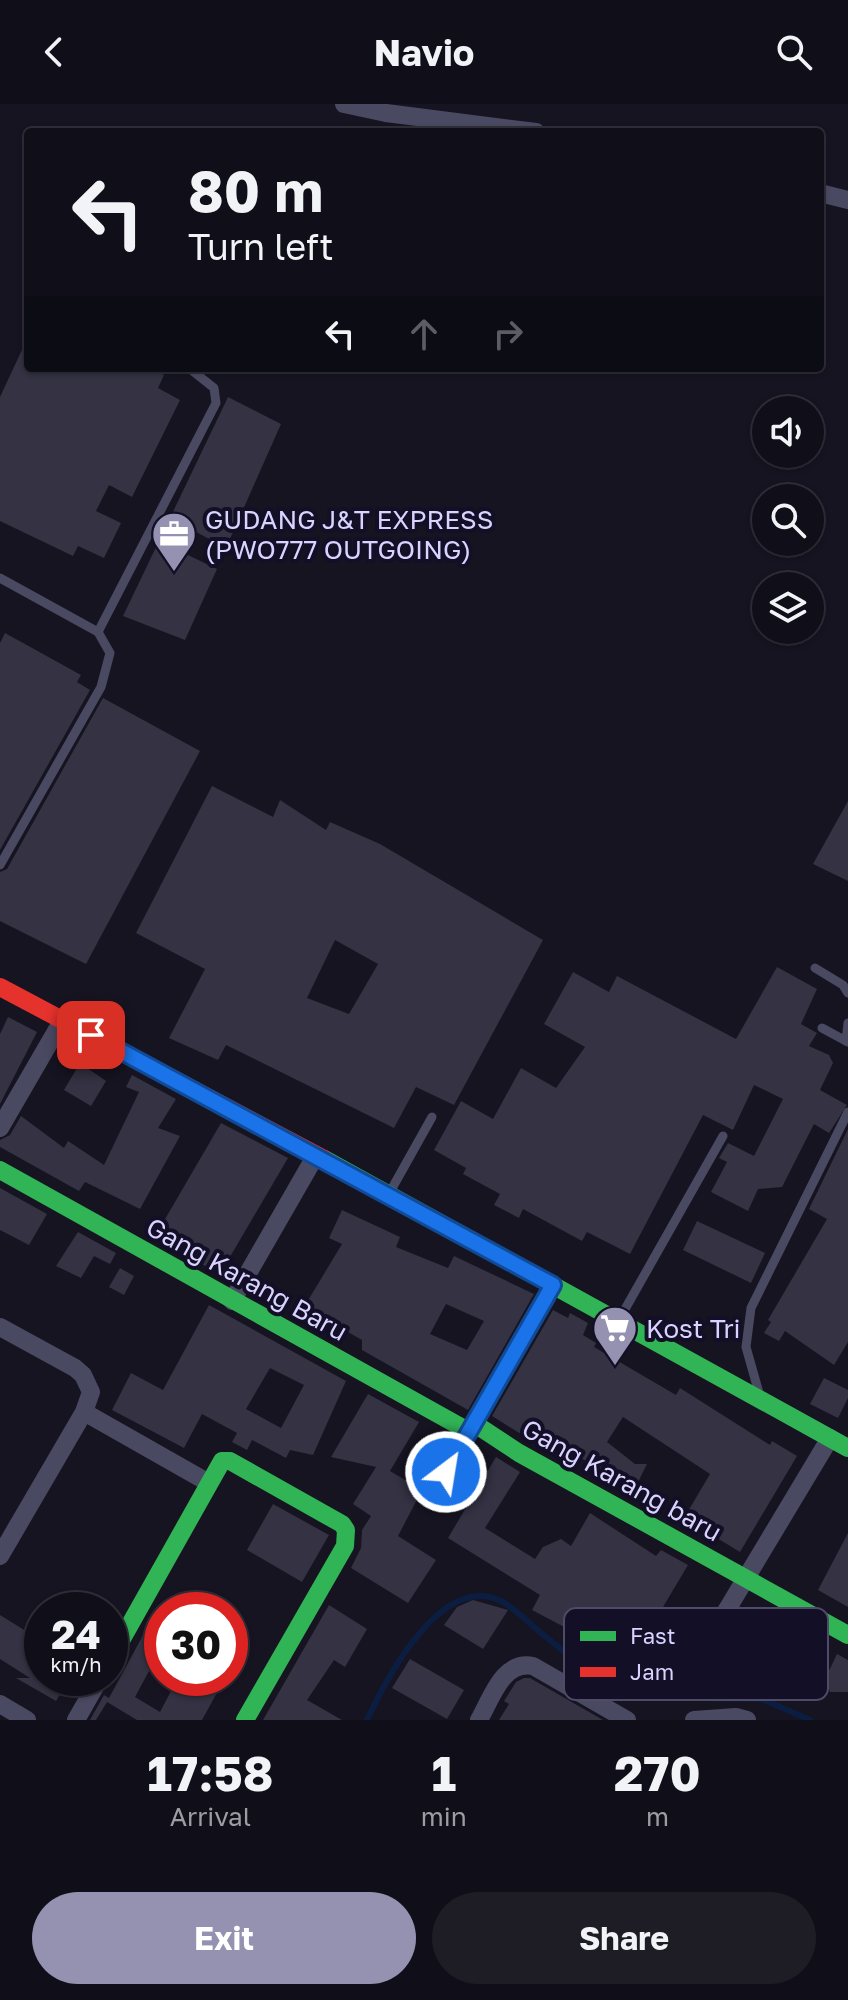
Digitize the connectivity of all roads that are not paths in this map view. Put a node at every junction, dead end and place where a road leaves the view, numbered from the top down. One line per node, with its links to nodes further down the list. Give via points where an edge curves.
1 (344, 104): 2 (street)
2 (504, 128)
3 (824, 194): 4 (street)
4 (848, 200)
5 (194, 372): 7 (lane, via 214,388 216,403)
6 (0, 578): 7 (lane)
7 (98, 632): 8 (lane, via 110,653 101,687)
8 (0, 865)
9 (815, 968): 11 (lane)
10 (0, 987): 12 (street)
11 (848, 993)
12 (62, 1021): 18 (street); 20 (street)
13 (848, 1023): 15 (lane)
14 (822, 1028): 15 (lane)
15 (847, 1041)
16 (848, 1112): 27 (lane, via 751,1308 746,1347)
17 (432, 1117): 22 (lane)
18 (0, 1128)
19 (723, 1136): 25 (lane)
20 (316, 1155): 22 (street); 24 (street)
21 (0, 1170): 24 (street, Gang Karang Baru)
22 (389, 1195): 23 (street)
23 (553, 1285): 25 (street); 29 (street)
24 (232, 1301): 29 (street, Gang Karang Baru)
25 (618, 1321): 27 (street)
26 (0, 1327): 28 (street, via 83,1375 91,1392)
27 (762, 1400): 30 (street)
28 (84, 1412): 32 (street); 34 (street)
29 (473, 1428): 33 (street); 35 (street, Gang Karang baru)
30 (830, 1438): 31 (street); 35 (street)
31 (848, 1448)
32 (209, 1483): 39 (street); 47 (street, via 222,1461 230,1461 342,1524 346,1537)
33 (434, 1492)
34 (0, 1556)
35 (745, 1579): 36 (street); 37 (street, Gang Karang baru)
36 (728, 1608)
37 (798, 1608)
38 (828, 1624): 40 (street, Gang Karang baru)
39 (128, 1628)
40 (848, 1635)
41 (564, 1684): 48 (street, via 533,1666 514,1666)
42 (90, 1696): 46 (street)
43 (592, 1700): 49 (street)
44 (0, 1704): 45 (street)
45 (27, 1720)
46 (76, 1720)
47 (245, 1720)
48 (479, 1720)
49 (627, 1720)
50 (694, 1720): 51 (street)
51 (747, 1720)

